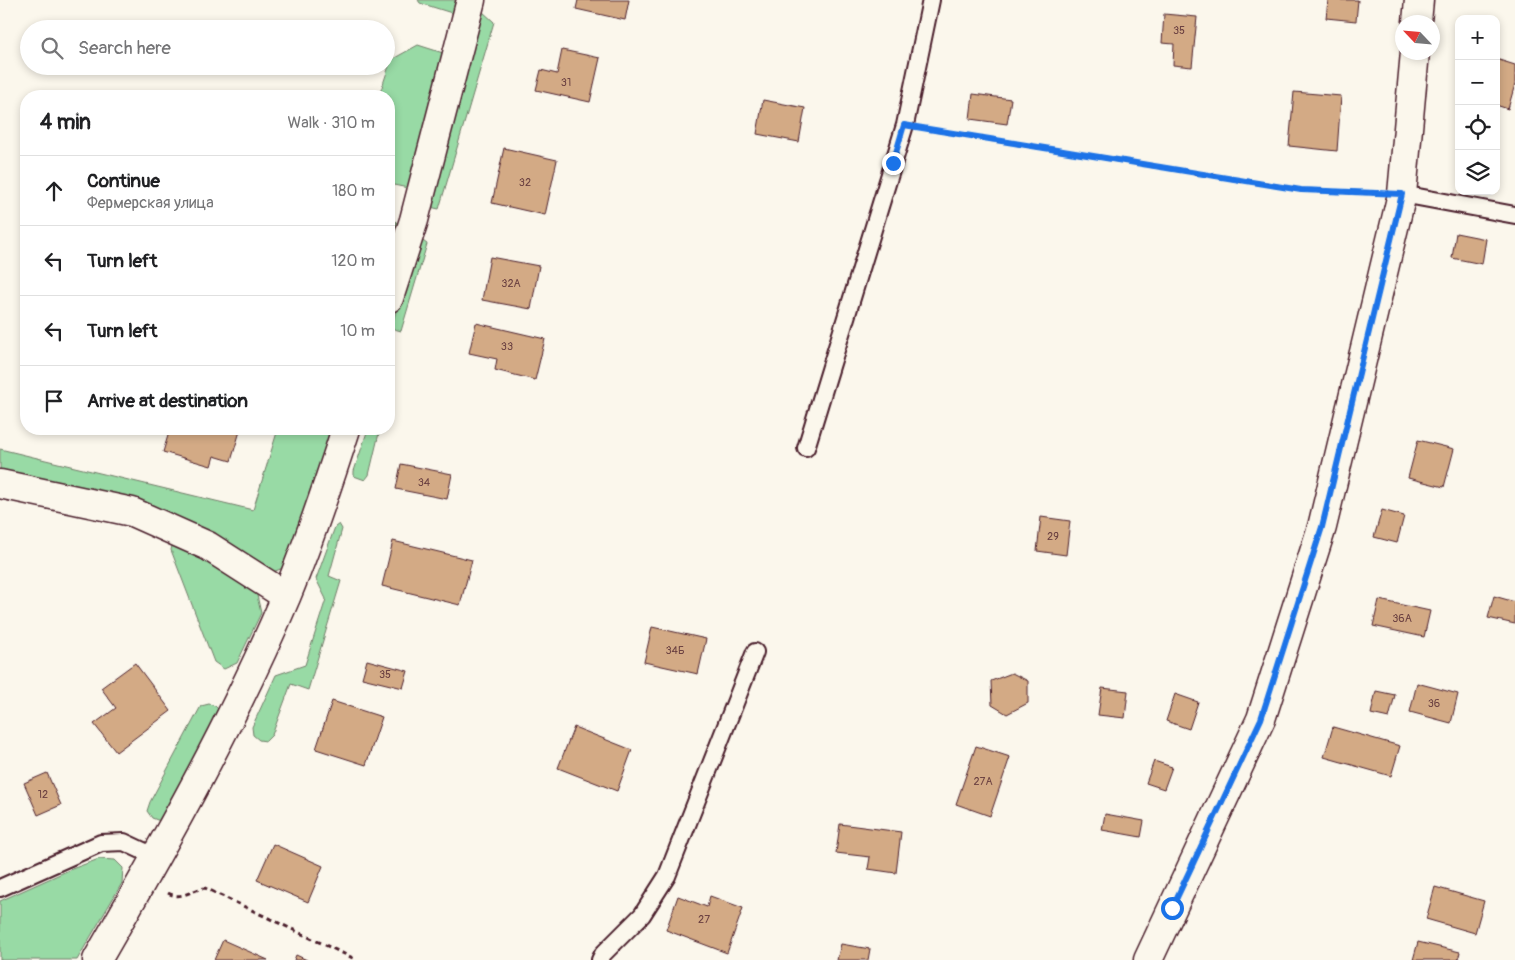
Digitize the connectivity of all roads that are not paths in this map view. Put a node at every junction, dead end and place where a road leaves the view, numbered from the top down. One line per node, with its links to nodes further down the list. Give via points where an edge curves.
1 (471, 0): 8 (street, via 414,220)
2 (931, 0): 10 (lane, via 904,125)
3 (1419, 0): 4 (street)
4 (1418, 15)
5 (1413, 60): 6 (street)
6 (1402, 194): 7 (lane); 18 (street, via 1322,527 1261,719)
7 (1515, 215)
8 (395, 279)
9 (344, 435): 12 (street)
10 (806, 448)
11 (0, 484): 12 (street, via 132,512 208,546)
12 (286, 596): 14 (street, via 226,724)
13 (755, 652): 17 (lane, via 666,876 642,916)
14 (149, 868): 15 (lane, via 124,842 101,843); 16 (street)
15 (0, 888)
16 (97, 960)
17 (600, 960)
18 (1148, 960)

